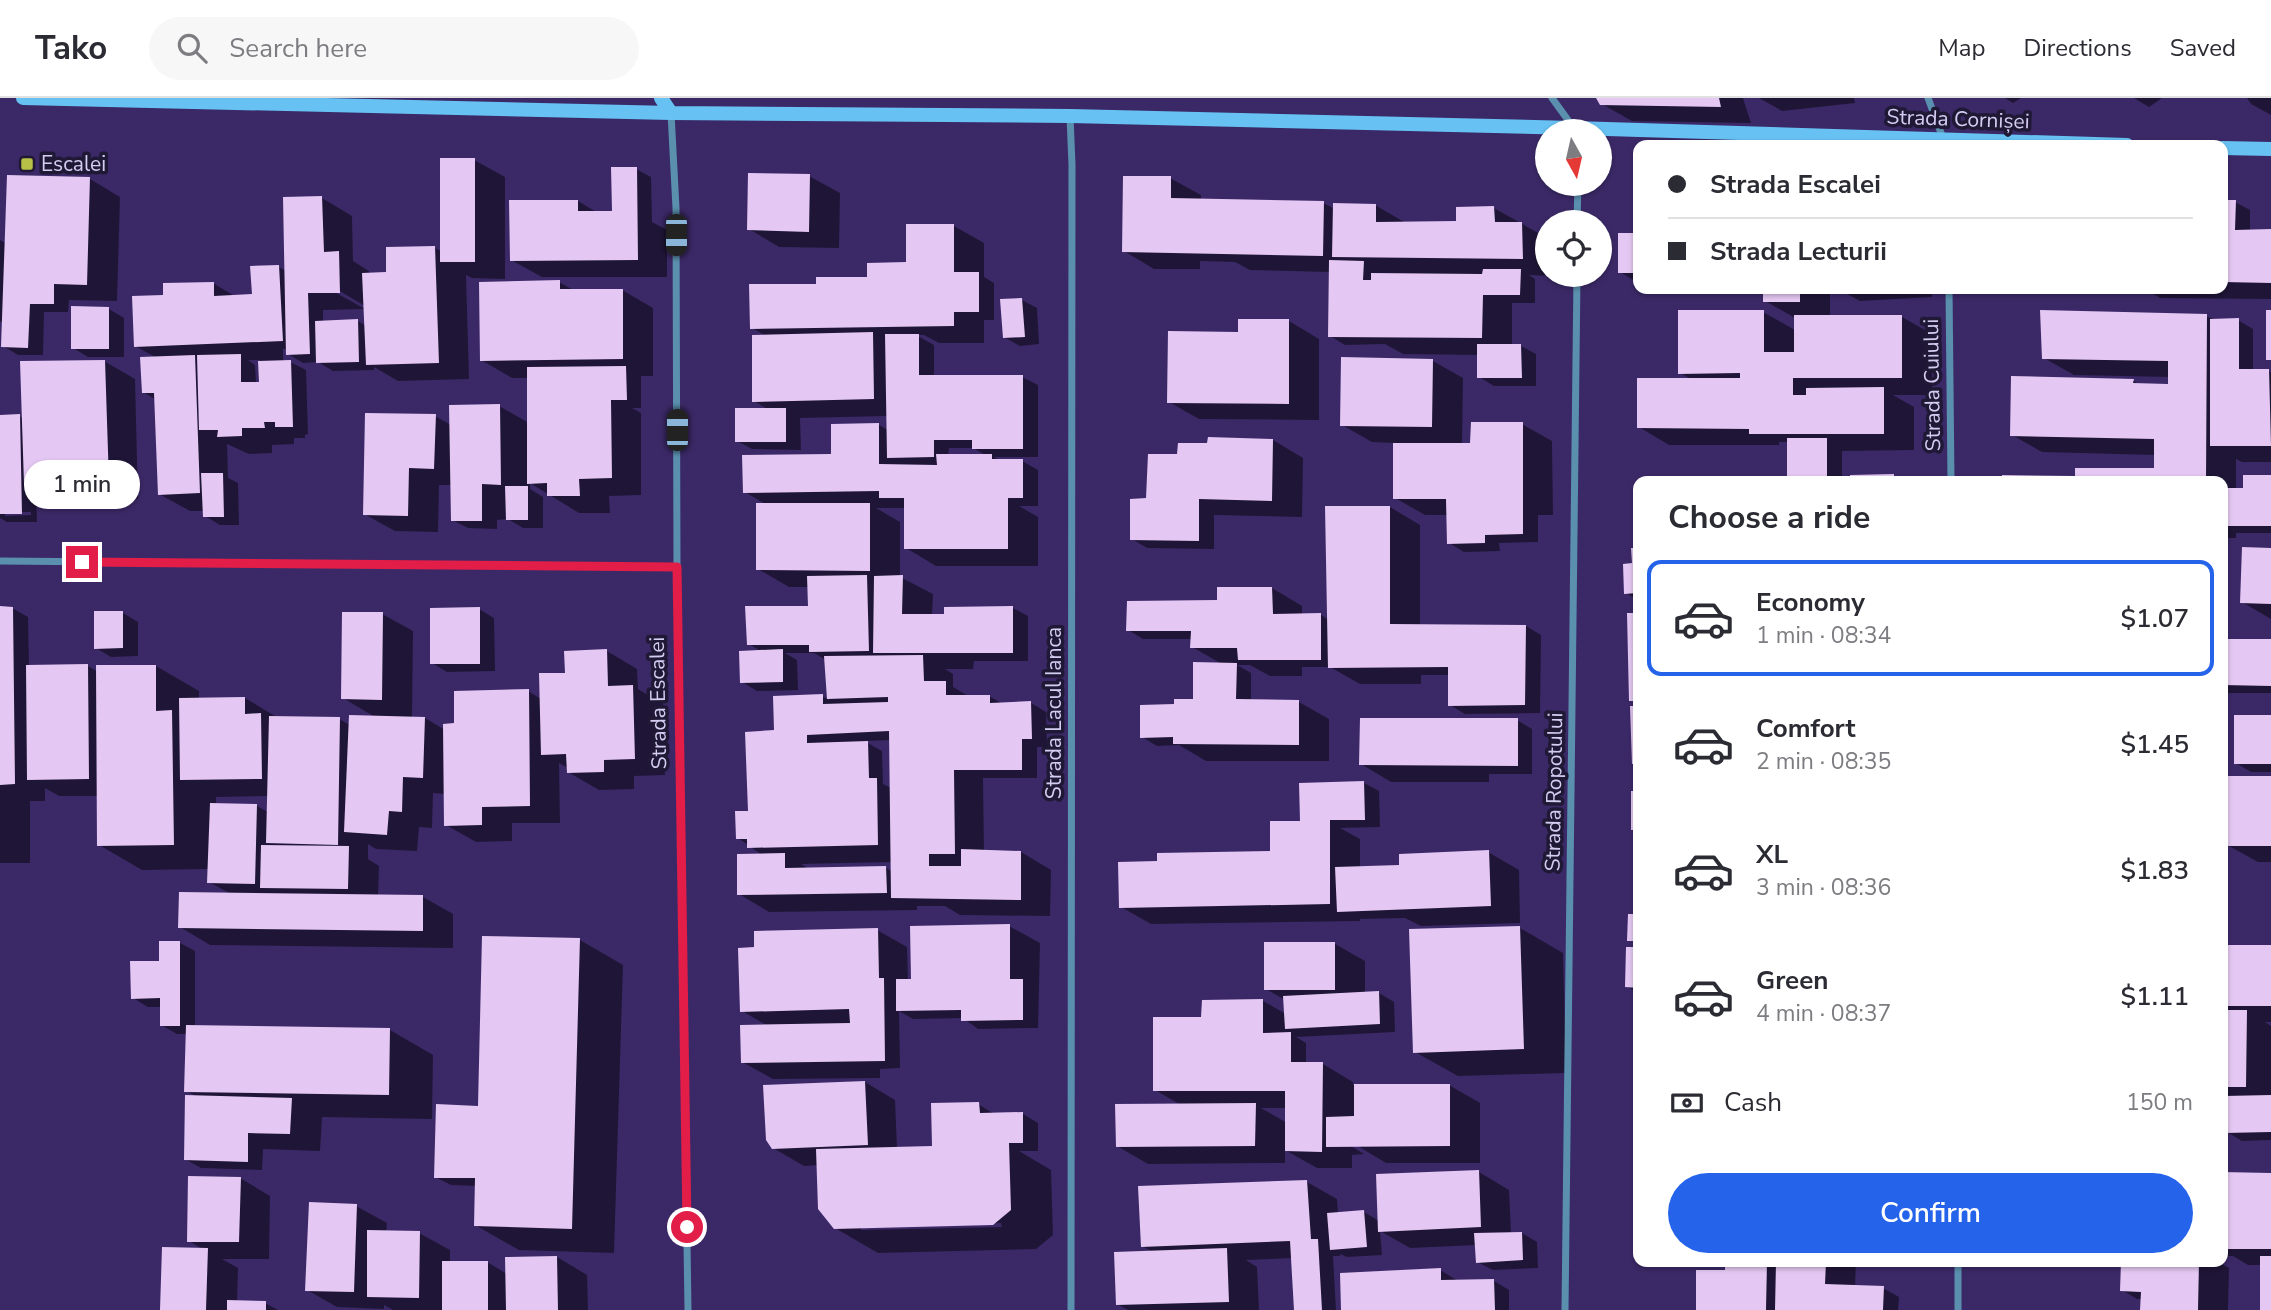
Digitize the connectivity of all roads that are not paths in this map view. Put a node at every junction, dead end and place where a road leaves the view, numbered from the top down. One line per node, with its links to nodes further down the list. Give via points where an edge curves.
1 (23, 98): 5 (street, Strada Cornișei)
2 (661, 98): 5 (street)
3 (1552, 98): 7 (street)
4 (1928, 98): 11 (street)
5 (671, 113): 6 (street, Strada Cornișei); 18 (street, Strada Escalei, via 676,195)
6 (1070, 116): 8 (street, Strada Cornișei); 21 (street, Strada Lacul Ianca)
7 (1566, 119)
8 (1535, 129)
9 (1612, 131): 10 (street, Strada Cornișei)
10 (1859, 140)
11 (1944, 140)
12 (2228, 148): 13 (street)
13 (2271, 149)
14 (1577, 287): 22 (street, Strada Ropotului)
15 (1949, 294): 16 (street, Strada Cuiului)
16 (1951, 476)
17 (0, 561): 18 (street)
18 (677, 567): 20 (street, Strada Escalei)
19 (1958, 1267): 23 (street)
20 (688, 1310)
21 (1071, 1310)
22 (1565, 1310)
23 (1958, 1310)

